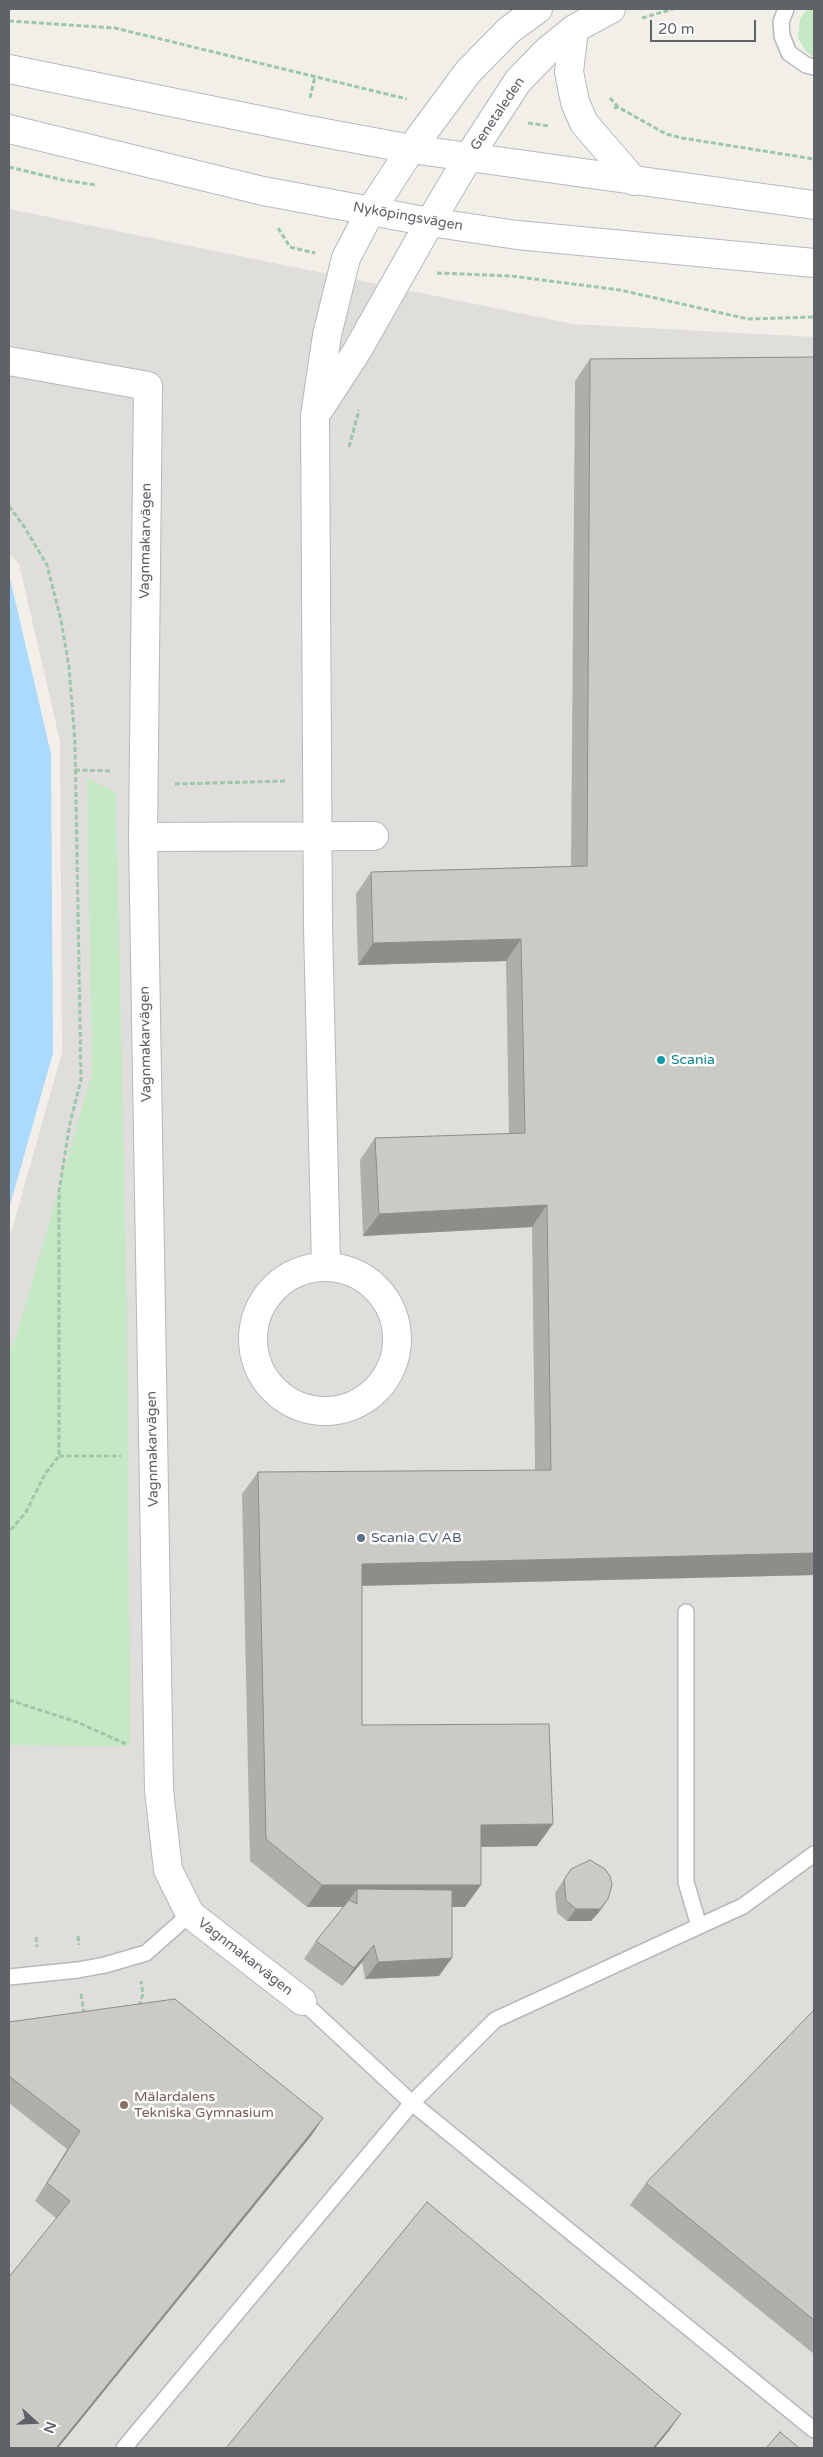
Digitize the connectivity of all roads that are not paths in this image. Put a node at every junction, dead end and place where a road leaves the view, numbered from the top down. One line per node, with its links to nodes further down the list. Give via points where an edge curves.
1 (538, 9): 8 (street, via 488,48)
2 (611, 9): 4 (street, Genetaleden)
3 (786, 9): 5 (lane, via 781,22 782,36 789,53)
4 (574, 29): 9 (street, Genetaleden, via 546,51 518,81); 10 (street, via 569,72 575,102 584,123)
5 (814, 67)
6 (9, 69): 8 (street, via 303,130)
7 (9, 129): 12 (street, Nyköpingsvägen, via 262,191)
8 (412, 149): 9 (street); 12 (street)
9 (468, 158): 10 (street); 13 (street, Genetaleden)
10 (634, 181): 11 (street)
11 (814, 205)
12 (370, 212): 13 (street, Nyköpingsvägen); 16 (street, via 346,258 327,335)
13 (430, 222): 14 (street, Nyköpingsvägen, via 517,235); 16 (street)
14 (814, 263)
15 (9, 361): 18 (street, Vagnmakarvägen, via 148,386)
16 (316, 416): 19 (street)
17 (374, 836): 19 (street)
18 (144, 837): 19 (street); 23 (street, Vagnmakarvägen, via 159,1790 168,1870)
19 (318, 837): 20 (street)
20 (326, 1266): 20 (street, via 363,1278 386,1300 395,1322 397,1346 391,1369 378,1388 359,1403 336,1411 312,1411 290,1402 271,1388 258,1368 252,1344 254,1320 264,1299 281,1281 302,1270)
21 (686, 1612): 24 (lane, via 686,1882)
22 (814, 1854): 24 (lane, via 743,1906)
23 (190, 1914): 25 (lane, via 146,1953 78,1970); 26 (street, Vagnmakarvägen)
24 (699, 1926): 27 (lane, via 495,2020)
25 (9, 1977)
26 (302, 2002): 27 (lane)
27 (412, 2103): 28 (lane); 29 (lane)
28 (814, 2430)
29 (124, 2448)

